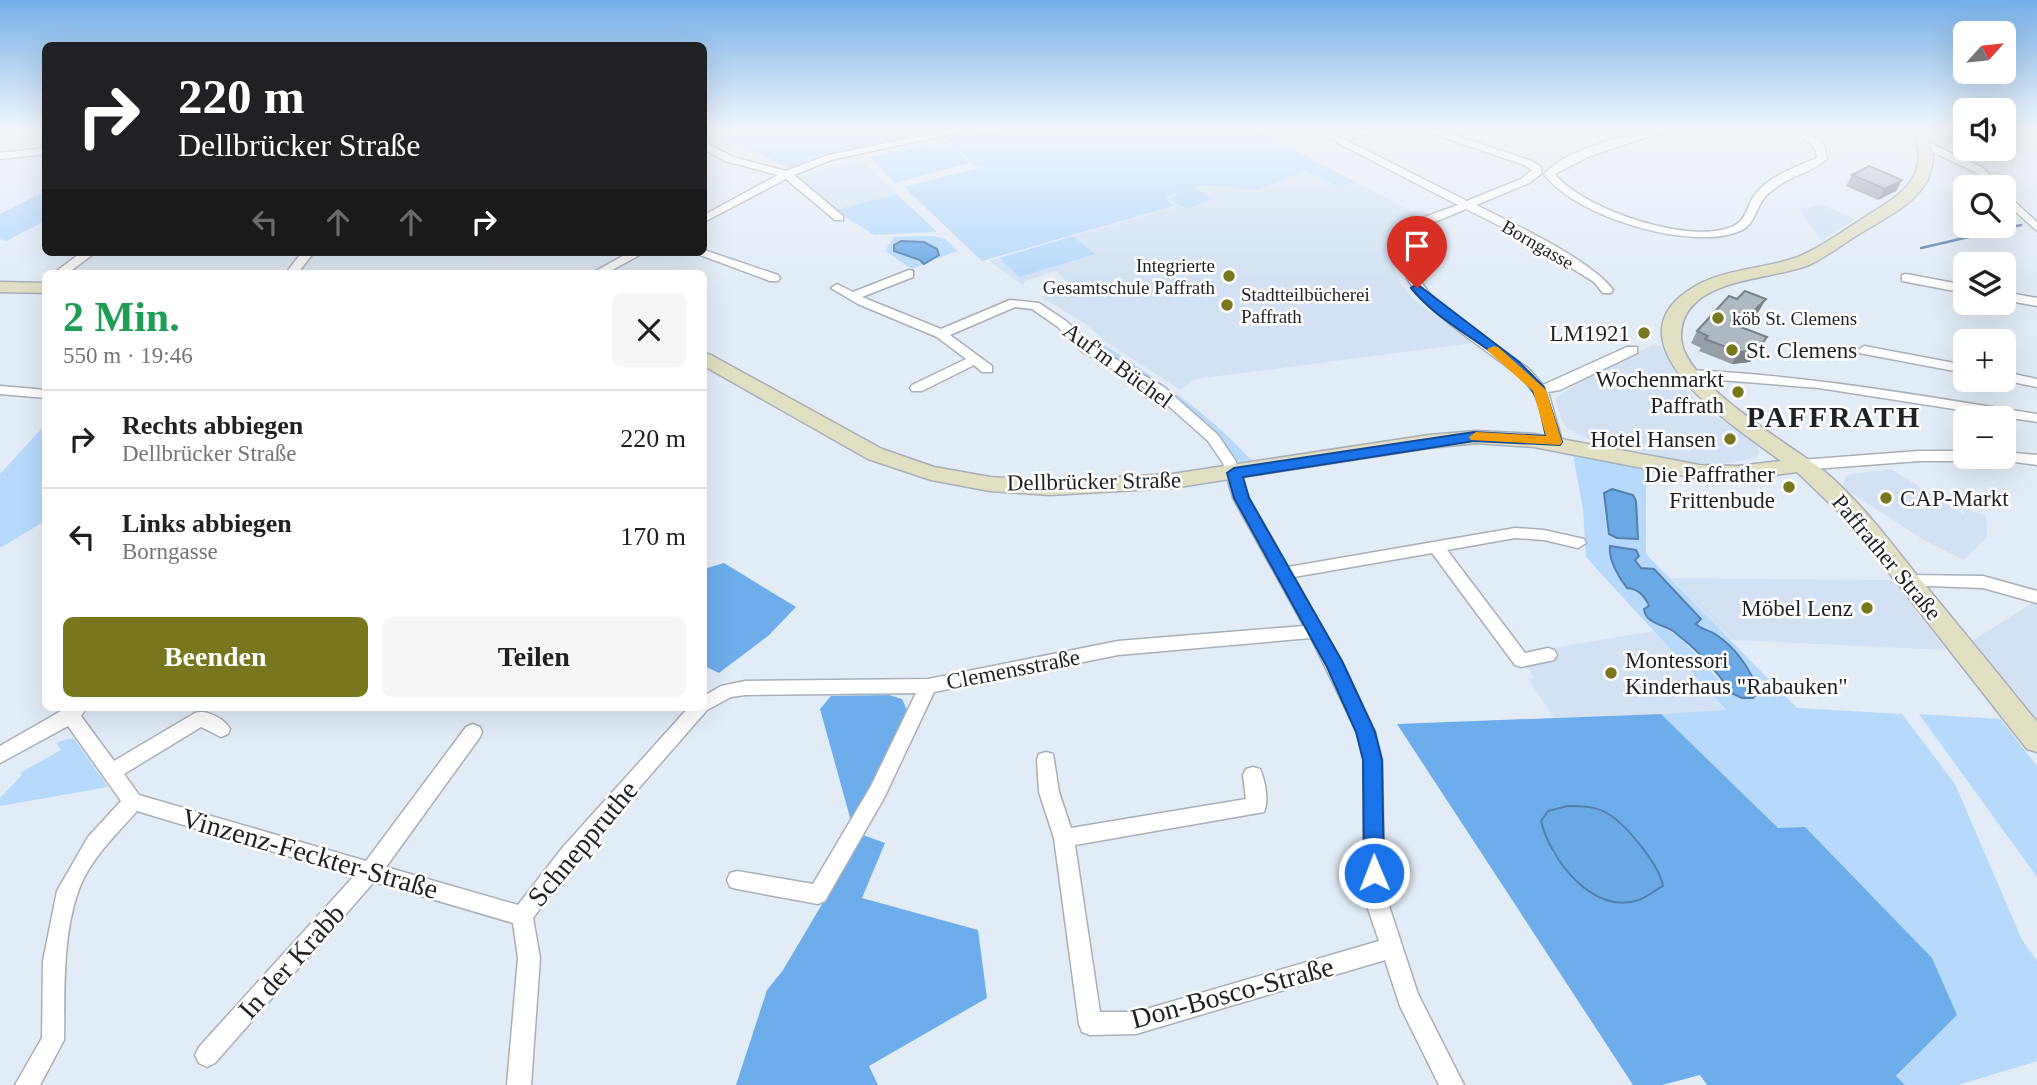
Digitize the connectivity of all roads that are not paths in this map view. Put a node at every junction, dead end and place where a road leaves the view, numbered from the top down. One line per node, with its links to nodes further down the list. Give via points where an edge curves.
1 (778, 179): 10 (street)
2 (792, 179): 11 (street)
3 (1414, 179): 8 (street, Borngasse)
4 (1530, 179): 8 (street)
5 (1550, 179): 6 (street, via 1592,203 1659,229 1694,235 1724,233 1745,224 1759,195)
6 (1784, 179)
7 (1920, 179): 38 (main road, Paffrather Straße, via 1904,200 1803,261 1726,280 1682,304 1672,330 1674,348)
8 (1465, 204): 27 (street, Borngasse, via 1522,233); 43 (street, via 1428,220 1409,237 1404,258 1411,278 1437,307)
9 (2016, 207): 12 (street)
10 (707, 217)
11 (839, 218)
12 (2037, 228)
13 (707, 255): 21 (street)
14 (84, 256): 17 (street)
15 (305, 256): 18 (street)
16 (631, 256): 19 (street)
17 (64, 270)
18 (294, 270)
19 (604, 270)
20 (909, 274): 28 (street)
21 (774, 278)
22 (1906, 278): 25 (street)
23 (42, 286): 24 (main road)
24 (0, 287)
25 (1953, 287)
26 (837, 288): 28 (street)
27 (1607, 289)
28 (852, 297): 31 (street)
29 (2016, 298): 30 (street)
30 (2037, 302)
31 (941, 334): 34 (street); 51 (street, Auf'm Büchel, via 1014,303 1035,306 1088,349 1159,390 1213,438)
32 (1632, 350): 43 (street)
33 (1864, 350): 36 (street)
34 (974, 360): 37 (street); 41 (street)
35 (707, 361): 51 (main road, Dellbrücker Straße, via 875,454 932,474 1053,487 1141,484)
36 (1953, 367)
37 (987, 369)
38 (1688, 374): 45 (street, via 1801,381); 50 (main road, Paffrather Straße, via 1715,402)
39 (2016, 379): 40 (street)
40 (2037, 383)
41 (916, 388)
42 (0, 390): 44 (street)
43 (1540, 390): 46 (street)
44 (42, 394)
45 (2037, 418)
46 (1555, 442): 50 (main road, Dellbrücker Straße, via 1698,472 1726,474); 51 (main road, Dellbrücker Straße, via 1474,437)
47 (1953, 456): 50 (street)
48 (2016, 458): 49 (street)
49 (2037, 460)
50 (1800, 465): 55 (main road, Paffrather Straße, via 1858,518)
51 (1234, 473): 54 (street, Auf'm Büchel, via 1241,498)
52 (1578, 543): 53 (street, via 1515,533)
53 (1436, 547): 54 (street); 58 (street, via 1521,660)
54 (1285, 573): 57 (street, Auf'm Büchel)
55 (1909, 581): 56 (street, via 1983,582); 65 (main road, Paffrather Straße)
56 (2036, 595)
57 (1315, 631): 59 (street, Clemensstraße, via 1118,648); 75 (street, Auf'm Büchel, via 1351,697 1373,760 1374,873 1378,906)
58 (1548, 655)
59 (928, 686): 60 (street, Clemensstraße, via 745,688); 73 (street, via 898,755 818,894)
60 (707, 702)
61 (698, 711): 74 (street, Schneppruthe, via 570,853)
62 (75, 712): 66 (street); 68 (street)
63 (221, 729): 68 (street, via 201,718)
64 (473, 732): 72 (street, In der Krabb)
65 (2037, 741)
66 (0, 755)
67 (1046, 760): 71 (street, Don-Bosco-Straße, via 1049,792)
68 (111, 772): 70 (street)
69 (1253, 775): 71 (street, via 1257,806)
70 (133, 802): 72 (street, Vinzenz-Feckter-Straße); 77 (street, via 94,843 67,891 54,961 52,1040)
71 (1064, 838): 75 (street, Don-Bosco-Straße, via 1090,1024 1136,1023)
72 (372, 870): 74 (street, Vinzenz-Feckter-Straße); 76 (street, In der Krabb)
73 (737, 880)
74 (522, 916): 78 (street, Schneppruthe, via 529,958)
75 (1392, 947): 79 (street, Auf'm Büchel, via 1408,998)
76 (207, 1055)
77 (27, 1085)
78 (519, 1085)
79 (1452, 1085)

